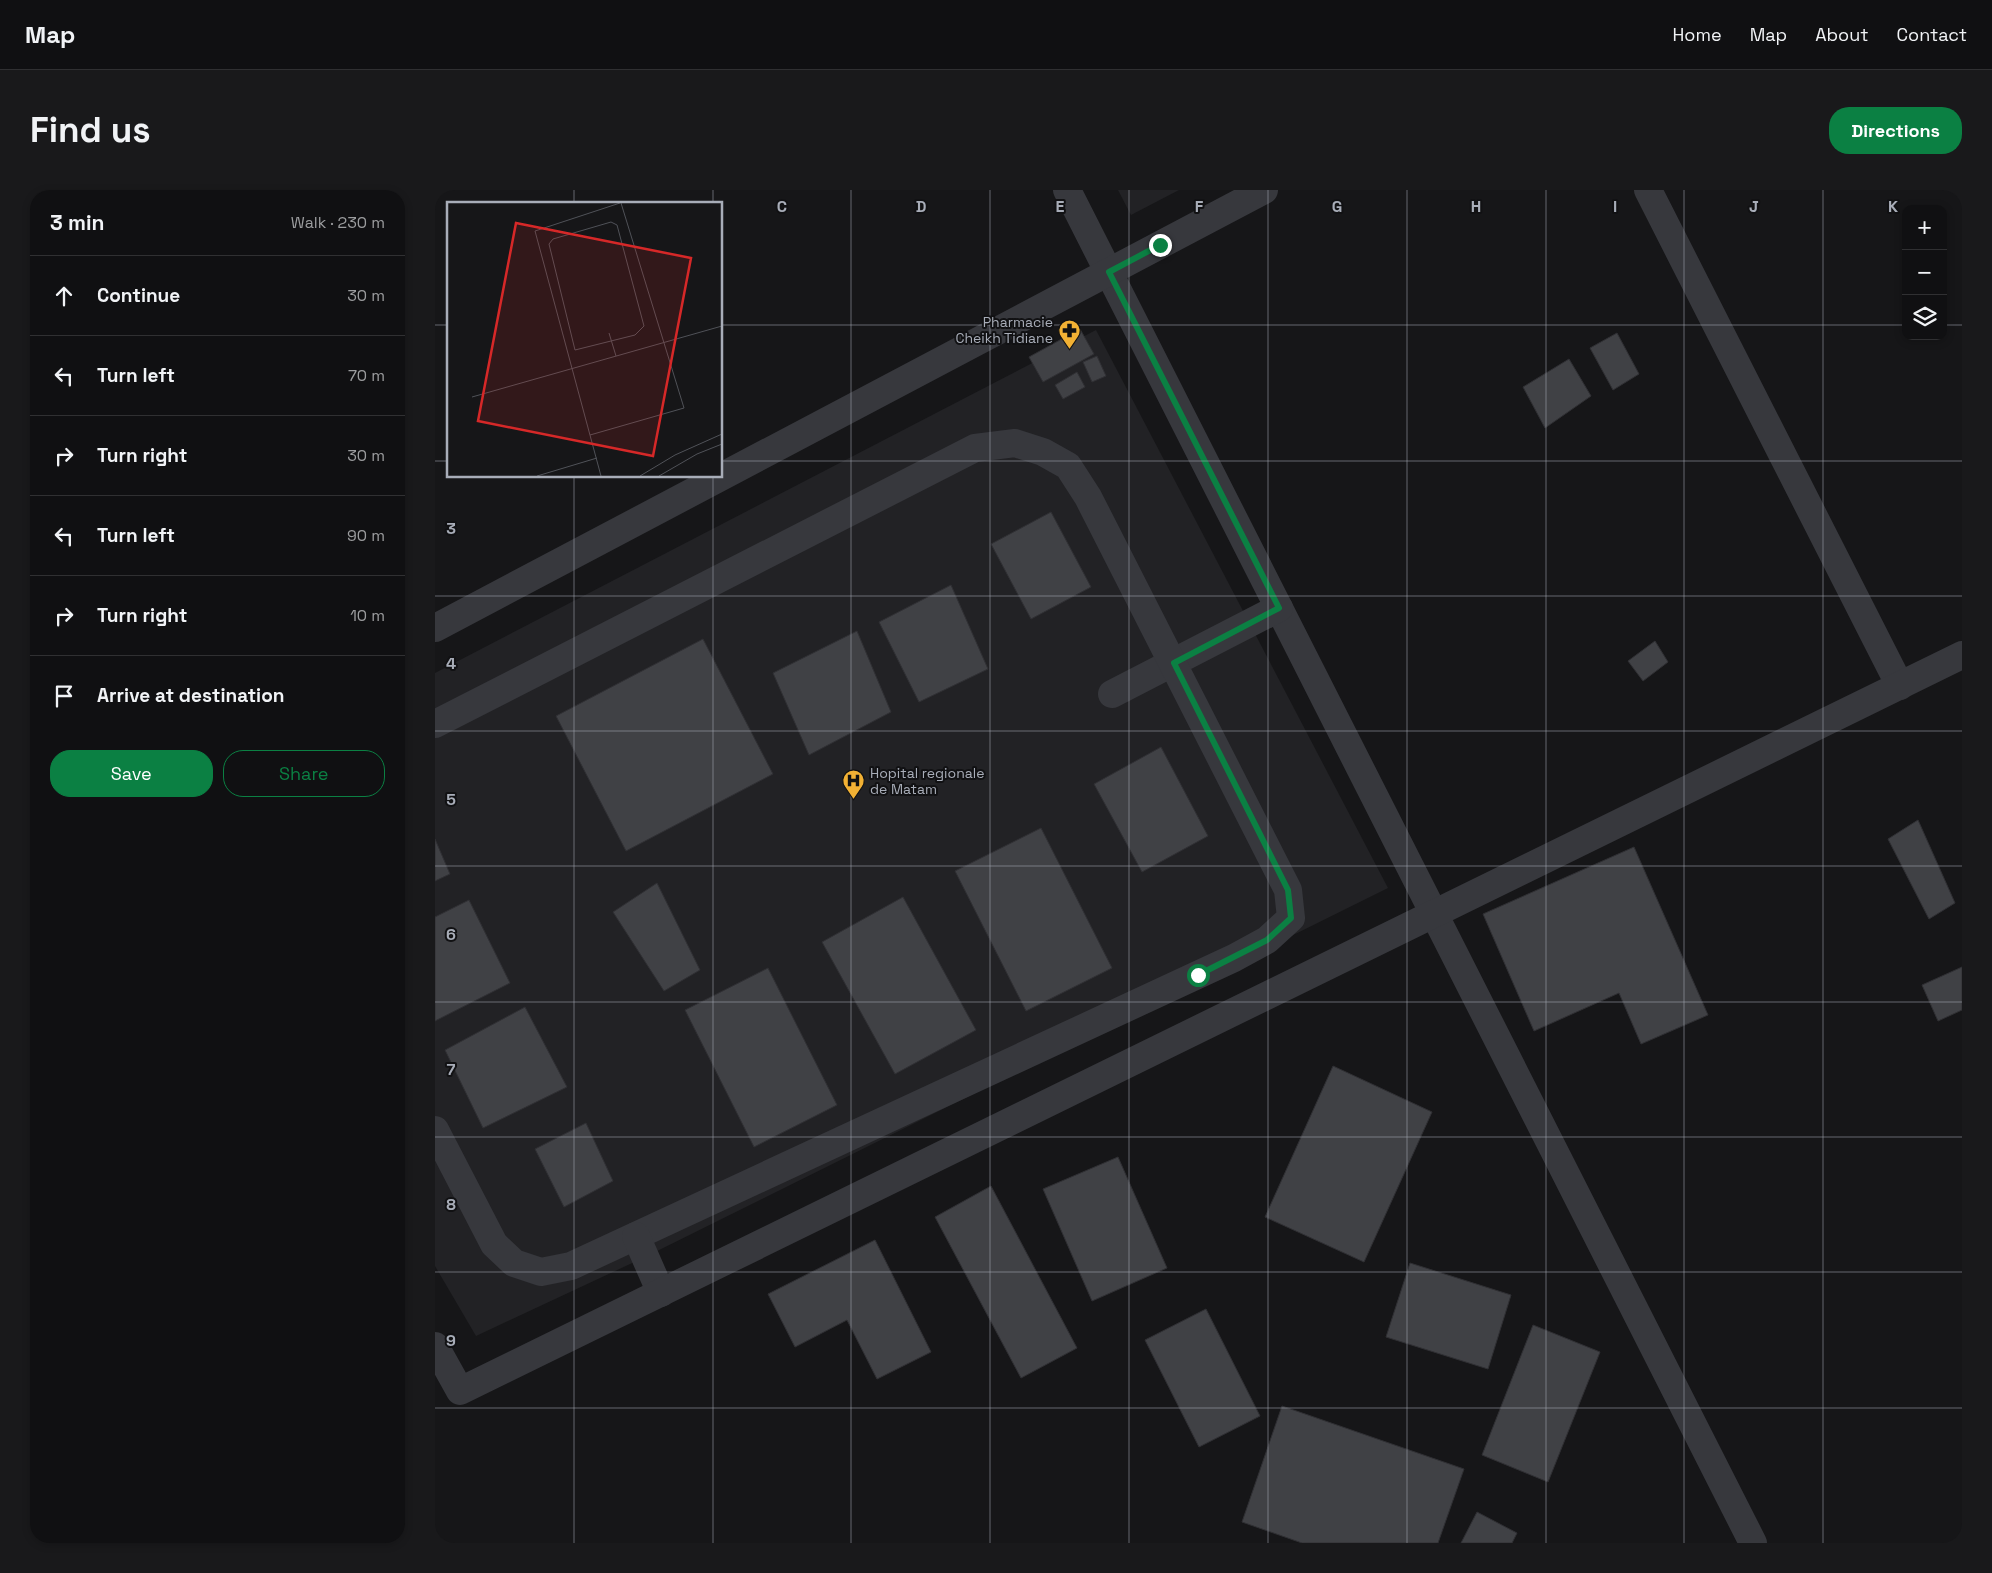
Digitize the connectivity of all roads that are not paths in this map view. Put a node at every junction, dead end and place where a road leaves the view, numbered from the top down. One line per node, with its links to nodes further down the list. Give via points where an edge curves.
1 (1067, 190): 4 (street)
2 (1264, 190): 4 (street)
3 (1648, 190): 11 (street)
4 (1109, 272): 5 (street); 7 (street)
5 (723, 476)
6 (719, 478): 8 (street)
7 (1279, 608): 10 (street); 14 (street)
8 (435, 628)
9 (1962, 655): 11 (street)
10 (1174, 663): 12 (street); 13 (street, via 1088,496 1068,466 1043,452 1015,443 975,448); 16 (street, via 1288,890 1291,918 1267,940 1234,958)
11 (1900, 686): 14 (street)
12 (1112, 694)
13 (435, 724)
14 (1434, 914): 17 (street); 19 (street)
15 (435, 1130): 16 (street, via 494,1244 514,1263 541,1272 571,1266)
16 (636, 1236): 17 (street)
17 (661, 1293): 18 (street, via 460,1391)
18 (435, 1346)
19 (1753, 1543)

